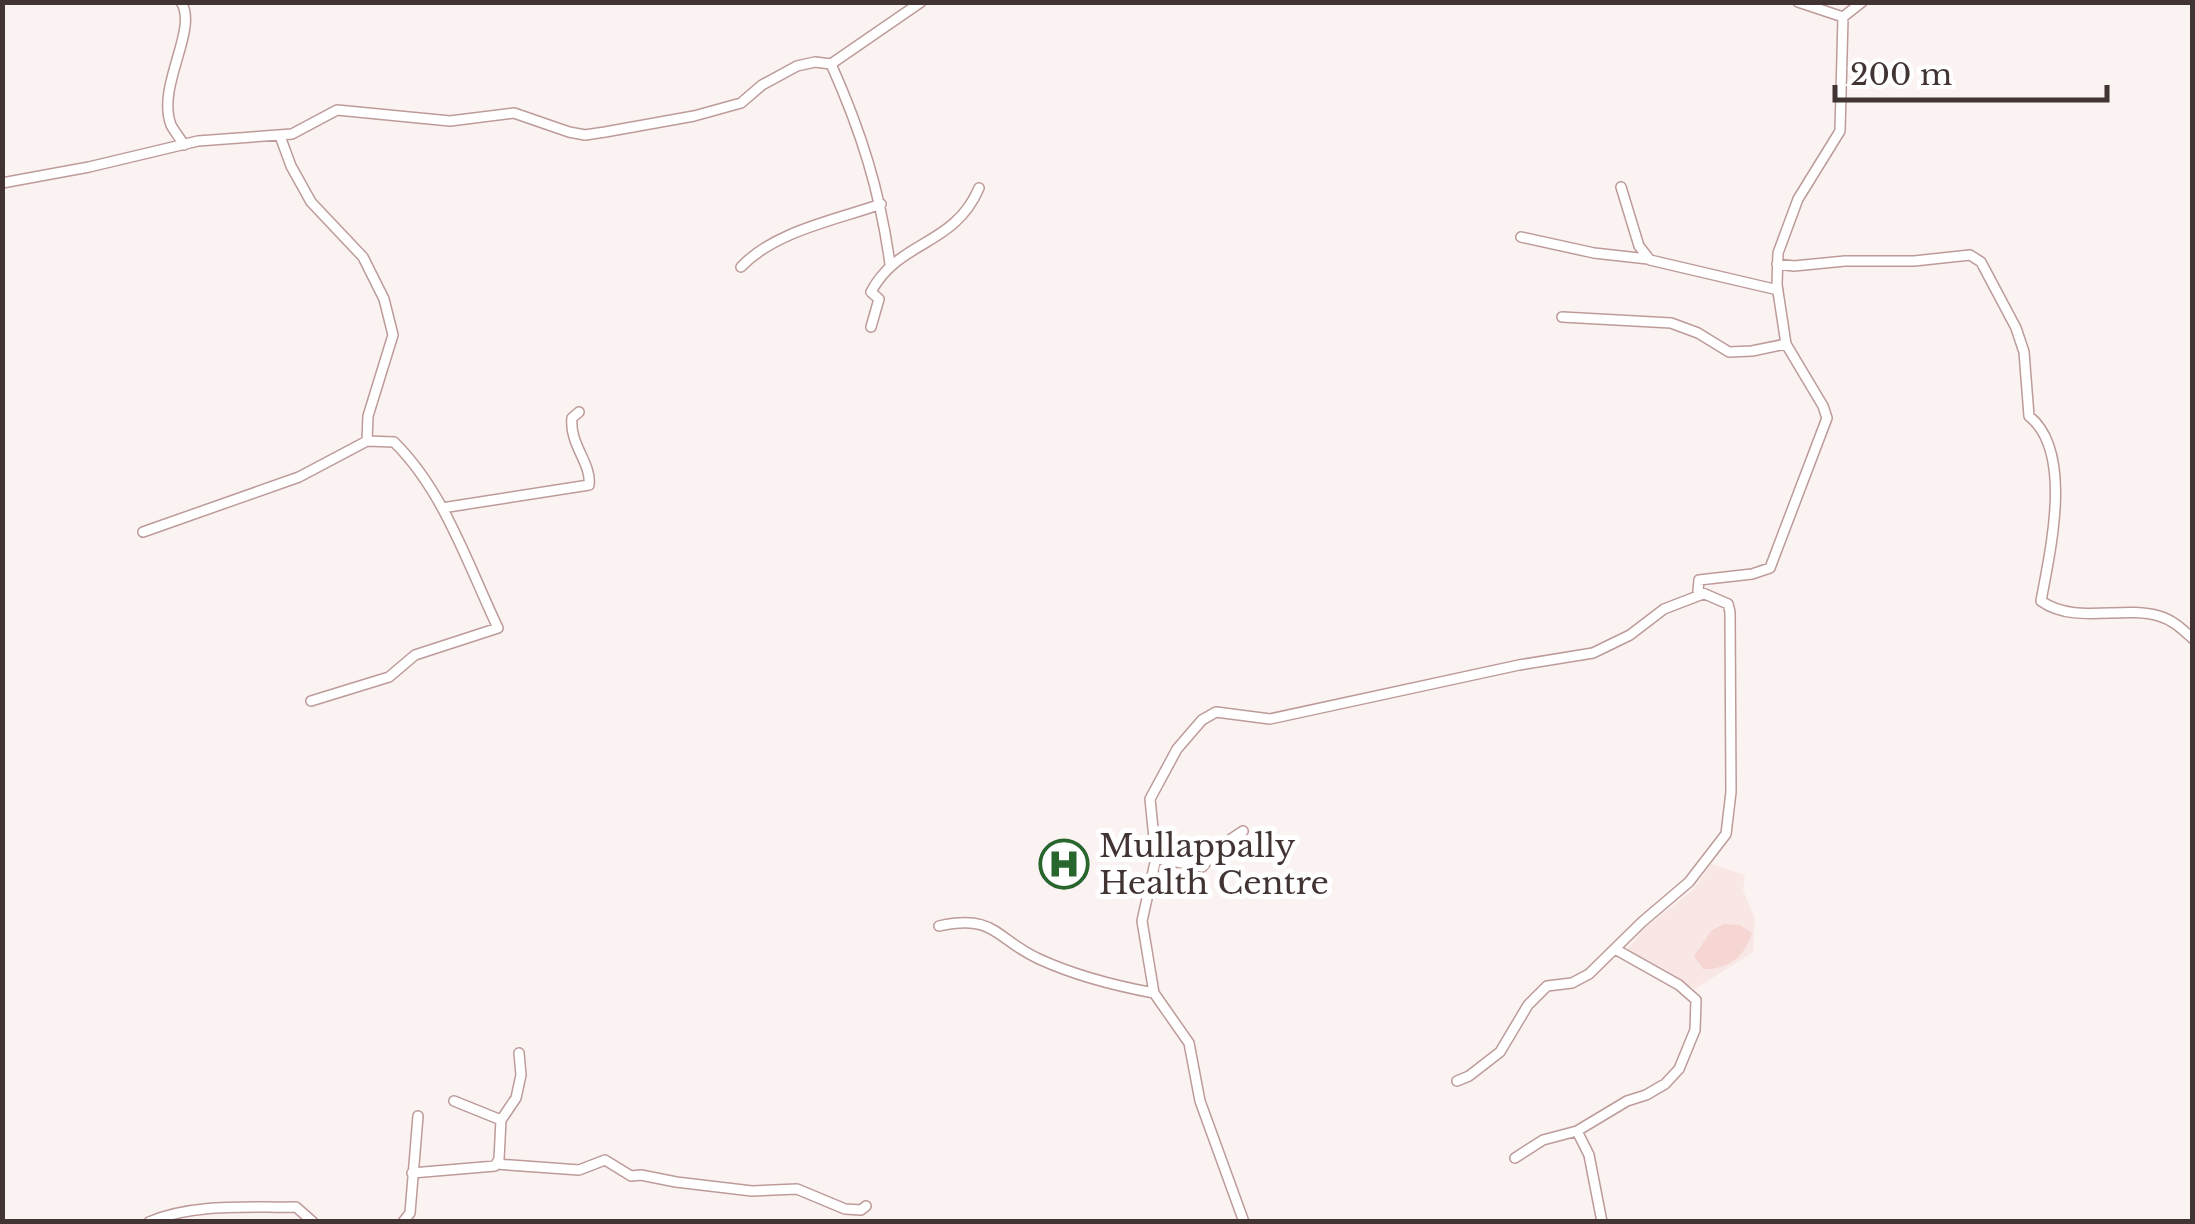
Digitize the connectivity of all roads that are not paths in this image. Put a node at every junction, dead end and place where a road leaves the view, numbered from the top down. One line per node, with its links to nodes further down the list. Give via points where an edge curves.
1 (181, 2): 8 (street, via 186,15 168,104)
2 (921, 2): 6 (street)
3 (1798, 2): 5 (street)
4 (1862, 2): 5 (street)
5 (1843, 17): 16 (street, via 1840,131 1792,211)
6 (831, 64): 7 (street, via 797,66 741,103 585,135 514,112 450,120 337,110); 12 (street, via 858,123)
7 (280, 136): 8 (street); 23 (street, via 310,202 363,256 384,299 393,335)
8 (184, 144): 9 (street)
9 (2, 182)
10 (1620, 187): 14 (street)
11 (979, 188): 15 (street, via 970,209 944,233)
12 (881, 204): 15 (street); 17 (street, via 774,243)
13 (1520, 237): 14 (street)
14 (1650, 260): 18 (street)
15 (890, 264): 20 (street, via 871,292 879,299)
16 (1778, 264): 18 (street); 27 (street, via 1970,255 1981,262 2016,328 2029,416 2042,426 2057,490 2041,601 2081,613 2156,614)
17 (741, 267)
18 (1778, 290): 21 (street)
19 (1562, 317): 21 (street, via 1671,322 1729,352)
20 (871, 327)
21 (1786, 344): 26 (street, via 1827,418 1770,568 1699,580)
22 (579, 412): 24 (street, via 570,433 589,485)
23 (367, 441): 24 (street, via 394,442); 25 (street, via 299,477)
24 (442, 508): 28 (street, via 498,628 415,655 389,677)
25 (143, 532)
26 (1704, 594): 30 (street, via 1664,609 1592,654 1270,719 1216,712 1177,749 1150,799); 32 (street, via 1723,600 1730,612 1726,834 1690,882)
27 (2192, 638)
28 (311, 700)
29 (1243, 831): 30 (street, via 1202,867)
30 (1156, 858): 33 (street, via 1142,921)
31 (939, 926): 33 (street, via 986,924 1038,958)
32 (1614, 949): 35 (street, via 1590,974 1547,986 1500,1052); 39 (street, via 1691,993 1698,1011 1695,1030 1665,1084)
33 (1154, 993): 49 (street, via 1190,1043 1200,1101)
34 (520, 1053): 38 (street, via 516,1098)
35 (1457, 1081)
36 (454, 1101): 38 (street)
37 (418, 1116): 42 (street)
38 (501, 1120): 41 (street)
39 (1577, 1131): 40 (street, via 1543,1140); 50 (street)
40 (1515, 1158)
41 (496, 1164): 42 (street); 44 (street, via 579,1170 606,1160 631,1176 752,1191 796,1189)
42 (412, 1173): 47 (street, via 410,1214)
43 (866, 1206): 44 (street)
44 (845, 1209): 48 (street)
45 (149, 1222): 46 (street, via 199,1209 290,1207 301,1208)
46 (313, 1222)
47 (403, 1222)
48 (843, 1222)
49 (1244, 1222)
50 (1602, 1222)

